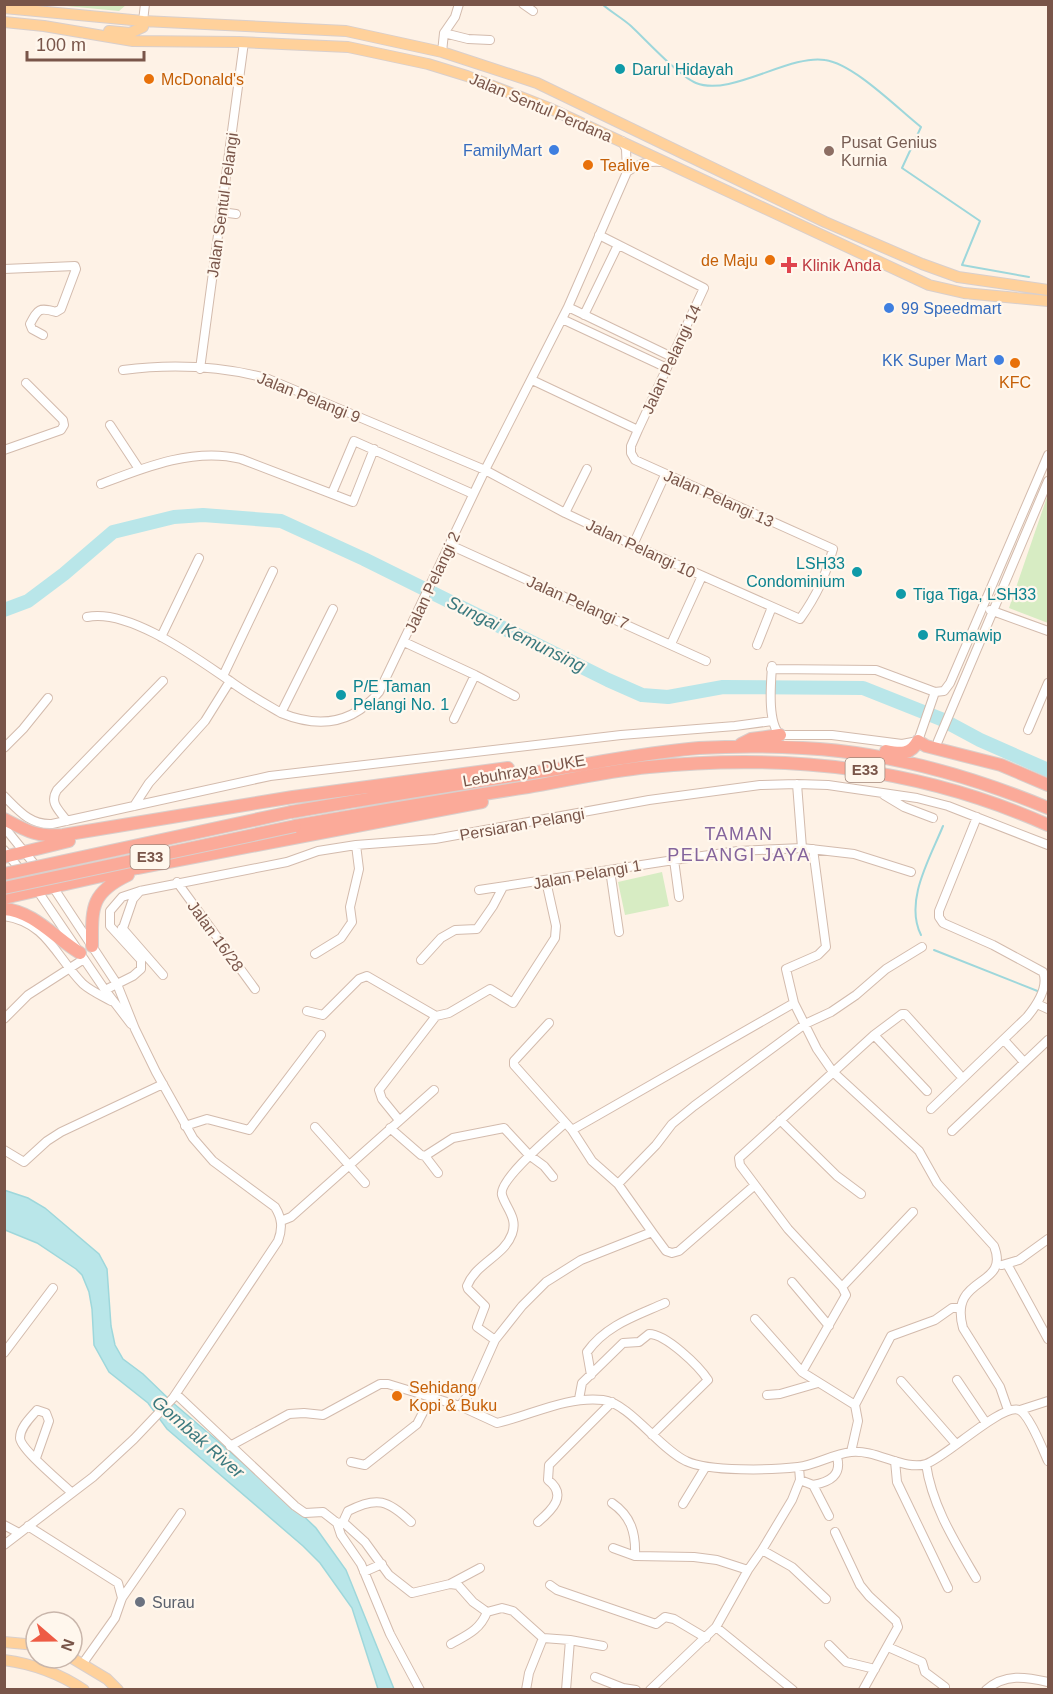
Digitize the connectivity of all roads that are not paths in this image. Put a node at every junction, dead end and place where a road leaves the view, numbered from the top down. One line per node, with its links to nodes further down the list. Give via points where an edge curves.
1 (459, 4): 9 (street)
2 (523, 4): 5 (street)
3 (144, 7): 7 (street)
4 (4, 8): 7 (main road, Jalan Sentul Perdana)
5 (533, 11)
6 (4, 22): 8 (main road, Jalan Sentul Perdana)
7 (143, 24): 8 (main road, via 130,33); 11 (main road, via 153,36); 13 (main road, Jalan Sentul Perdana, via 346,32)
8 (44, 26): 11 (main road, Jalan Sentul Perdana, via 133,41)
9 (444, 33): 10 (street); 14 (street)
10 (490, 40)
11 (196, 42): 12 (main road, Jalan Sentul Perdana)
12 (244, 42): 16 (main road, Jalan Sentul Perdana, via 348,47); 20 (street, Jalan Sentul Pelangi)
13 (424, 48): 14 (main road, Jalan Sentul Perdana); 16 (main road, via 446,56)
14 (442, 52): 15 (main road, Jalan Sentul Perdana)
15 (471, 61): 16 (main road, via 456,60); 24 (main road, Jalan Sentul Perdana, via 537,83)
16 (446, 67): 17 (main road, Jalan Sentul Perdana)
17 (621, 140): 18 (main road, Jalan Sentul Perdana); 19 (street, via 626,149)
18 (665, 162): 19 (street, via 645,162); 27 (main road, Jalan Sentul Perdana)
19 (627, 172): 22 (street, Jalan Pelangi 2)
20 (221, 212): 21 (street); 36 (street, Jalan Sentul Pelangi)
21 (236, 214)
22 (598, 235): 23 (street); 30 (street, Jalan Pelangi 2)
23 (618, 245): 31 (street); 34 (street, Jalan Pelangi 14, via 704,288)
24 (921, 264): 26 (main road, Jalan Sentul Perdana); 27 (main road)
25 (4, 269): 33 (street, via 75,266 61,309 39,309 30,324)
26 (958, 277): 27 (main road); 28 (main road, Jalan Sentul Perdana)
27 (931, 281): 29 (main road, via 941,289)
28 (1048, 290)
29 (1048, 301)
30 (568, 307): 31 (street); 32 (street, Jalan Pelangi 2)
31 (584, 315): 34 (street)
32 (562, 319): 35 (street); 38 (street, Jalan Pelangi 2)
33 (43, 335)
34 (672, 357): 35 (street, Jalan Pelangi 14)
35 (667, 368): 41 (street, Jalan Pelangi 14)
36 (200, 369): 37 (street, Jalan Pelangi 9, via 154,366); 47 (street, Jalan Pelangi 9, via 240,371 266,378)
37 (123, 370)
38 (532, 380): 41 (street); 47 (street, Jalan Pelangi 2)
39 (26, 383): 43 (street, via 64,425 61,430)
40 (110, 425): 45 (street)
41 (638, 430): 48 (street, Jalan Pelangi 13, via 631,453 636,460)
42 (374, 449): 51 (street, via 354,441); 51 (street, via 353,502); 52 (street)
43 (4, 450)
44 (1048, 455): 60 (street)
45 (139, 469): 50 (street); 51 (street, via 189,457 224,454)
46 (587, 469): 53 (street)
47 (485, 470): 52 (street, Jalan Pelangi 2); 53 (street, Jalan Pelangi 10)
48 (665, 475): 55 (street); 64 (street, Jalan Pelangi 13, via 833,549 816,597)
49 (1048, 481): 62 (street)
50 (102, 483)
51 (332, 493)
52 (474, 494): 54 (street, Jalan Pelangi 2)
53 (565, 513): 55 (street, Jalan Pelangi 10)
54 (450, 545): 67 (street, Jalan Pelangi 2); 68 (street, Jalan Pelangi 7)
55 (633, 545): 58 (street, Jalan Pelangi 10)
56 (199, 558): 66 (street)
57 (273, 571): 72 (street)
58 (702, 576): 59 (street, Jalan Pelangi 10); 68 (street)
59 (772, 607): 64 (street, Jalan Pelangi 10); 69 (street)
60 (984, 607): 62 (street); 76 (street, via 950,683)
61 (333, 609): 78 (street)
62 (993, 611): 65 (street); 84 (street)
63 (87, 617): 66 (street, Jalan Pelangi 2, via 124,621)
64 (800, 619)
65 (1048, 631)
66 (161, 637): 72 (street, Jalan Pelangi 2)
67 (404, 642): 71 (street); 78 (street, Jalan Pelangi 2, via 379,692 355,714 319,723)
68 (671, 644): 70 (street, Jalan Pelangi 7)
69 (757, 645)
70 (706, 661)
71 (475, 675): 75 (street); 79 (street)
72 (227, 679): 78 (street, Jalan Pelangi 2); 94 (street, via 205,721 149,783)
73 (163, 681): 100 (street, via 57,790 52,802)
74 (1048, 683): 81 (street)
75 (515, 696)
76 (934, 696): 80 (street, via 876,670 771,670); 83 (street)
77 (48, 698): 86 (street)
78 (280, 713)
79 (454, 719)
80 (772, 721): 82 (street); 94 (street, via 270,776)
81 (1028, 730)
82 (780, 735): 83 (street, via 832,735 902,744); 85 (highway, via 751,739)
83 (918, 741): 87 (highway, via 903,753 824,743); 91 (highway, via 1001,765)
84 (938, 741)
85 (738, 747): 87 (highway, Lebuhraya DUKE / E33); 88 (highway, Lebuhraya DUKE / E33, via 697,748)
86 (4, 748)
87 (805, 748): 95 (highway, Lebuhraya DUKE / E33, via 879,757 940,771)
88 (611, 761): 99 (highway, via 572,760 379,784); 113 (highway, Lebuhraya DUKE / E33, bridge, via 291,812)
89 (582, 777): 101 (highway, Lebuhraya DUKE / E33, via 672,765 802,763 932,783 1008,807); 110 (highway, via 534,793); 118 (highway, Lebuhraya DUKE / E33, bridge, via 295,826)
90 (797, 783): 92 (street, Persiaran Pelangi); 103 (street, Persiaran Pelangi, via 649,800 435,839); 105 (street)
91 (1048, 785)
92 (878, 792): 96 (street, Persiaran Pelangi, via 917,798); 97 (street)
93 (4, 796): 100 (street, via 34,822)
94 (135, 806): 100 (street)
95 (1048, 808)
96 (977, 817): 104 (street, Persiaran Pelangi); 138 (street, via 939,917 943,923 1043,972)
97 (933, 818)
98 (4, 819): 99 (highway, via 30,833 49,836)
99 (167, 819): 107 (highway)
100 (67, 821)
101 (1048, 825)
102 (4, 827): 107 (street)
103 (356, 845): 115 (street, Persiaran Pelangi); 130 (street, via 359,869 352,892 352,922 341,938)
104 (1048, 845)
105 (802, 848): 106 (street, Jalan Pelangi 1); 109 (street, Jalan Pelangi 1)
106 (813, 849): 112 (street, Jalan Pelangi 1, via 854,854); 139 (street, via 826,947 821,954 786,969)
107 (24, 852): 108 (highway); 116 (street)
108 (6, 855): 120 (street)
109 (674, 860): 111 (street, Jalan Pelangi 1); 122 (street)
110 (148, 866): 116 (highway); 128 (highway, via 99,895 93,909)
111 (610, 870): 114 (street, Jalan Pelangi 1); 127 (street)
112 (911, 872)
113 (4, 874)
114 (546, 881): 117 (street, Jalan Pelangi 1); 143 (street, via 555,938 515,1002 510,1003 490,989 449,1013)
115 (177, 882): 121 (street, Persiaran Pelangi); 136 (street, Jalan 16/28)
116 (53, 887): 120 (highway); 128 (street)
117 (503, 887): 119 (street, Jalan Pelangi 1); 132 (street, via 477,929 448,933)
118 (4, 888)
119 (479, 890)
120 (37, 891): 123 (highway); 131 (street)
121 (140, 891): 126 (street); 126 (street, Persiaran Pelangi, via 122,897 110,911 110,926)
122 (678, 897)
123 (4, 898)
124 (4, 909): 131 (highway, via 30,916)
125 (4, 916): 133 (street, via 20,919 37,929)
126 (121, 932): 134 (street); 135 (street, Persiaran Pelangi, via 141,960 141,969)
127 (619, 932)
128 (92, 946): 135 (street)
129 (922, 947): 146 (street, via 886,969 831,1012)
130 (315, 954)
131 (82, 956): 133 (street); 137 (street)
132 (422, 960)
133 (70, 967): 140 (street, via 84,985); 144 (street, via 28,995)
134 (163, 975)
135 (117, 984): 137 (street, Persiaran Pelangi); 147 (street)
136 (255, 989)
137 (105, 990): 140 (street)
138 (1038, 1002): 141 (street); 150 (street)
139 (794, 1003): 146 (street); 165 (street)
140 (117, 1005): 147 (street)
141 (1048, 1009)
142 (307, 1011): 143 (street, via 323,1015 359,979 367,976)
143 (436, 1016): 159 (street, via 380,1090 382,1099)
144 (4, 1019)
145 (549, 1023): 161 (street, via 513,1062)
146 (805, 1024): 153 (street); 174 (street, via 672,1124)
147 (135, 1029): 155 (street)
148 (321, 1035): 162 (street, via 249,1130 207,1119)
149 (874, 1035): 153 (street); 154 (street, via 905,1014); 157 (street)
150 (1005, 1040): 152 (street); 158 (street)
151 (1048, 1040): 152 (street)
152 (1024, 1062): 166 (street)
153 (833, 1072): 160 (street); 182 (street, via 919,1151 937,1183 994,1246)
154 (959, 1074)
155 (163, 1084): 162 (street); 167 (street, via 61,1132 24,1162)
156 (434, 1090): 159 (street)
157 (927, 1091)
158 (931, 1109)
159 (399, 1120): 164 (street)
160 (780, 1120): 175 (street, via 739,1158); 176 (street)
161 (565, 1123): 165 (street); 168 (street)
162 (186, 1126): 178 (street, via 213,1161 275,1207)
163 (315, 1127): 170 (street)
164 (390, 1128): 169 (street); 170 (street)
165 (572, 1130): 174 (street, via 592,1161)
166 (952, 1131)
167 (4, 1150)
168 (529, 1155): 169 (street, via 504,1128 453,1138); 172 (street); 191 (street, via 502,1190 513,1216 512,1234 467,1286 485,1306 477,1327)
169 (425, 1156): 171 (street)
170 (349, 1166): 173 (street); 178 (street, via 291,1217)
171 (438, 1173)
172 (553, 1177)
173 (365, 1183)
174 (618, 1184): 179 (street)
175 (754, 1185): 179 (street, via 679,1251 666,1251); 184 (street)
176 (861, 1194)
177 (913, 1212): 184 (street)
178 (281, 1221): 199 (street, via 278,1241)
179 (652, 1232): 191 (street, via 581,1260 546,1282)
180 (1048, 1239): 181 (street)
181 (1007, 1264): 182 (street); 190 (street)
182 (996, 1266): 187 (street, via 972,1287)
183 (792, 1282): 189 (street)
184 (842, 1287): 189 (street, via 846,1295)
185 (53, 1288): 192 (street)
186 (665, 1303): 194 (street, via 614,1326 594,1342 587,1352)
187 (960, 1308): 204 (street, via 952,1308 935,1320 891,1336); 206 (street, via 963,1328 1000,1387)
188 (755, 1318): 193 (street)
189 (829, 1326): 193 (street)
190 (1048, 1339)
191 (495, 1340): 205 (street, via 474,1387)
192 (4, 1353)
193 (802, 1372): 197 (street)
194 (591, 1375): 201 (street, via 582,1383); 209 (street, via 623,1343 639,1342 649,1334 687,1355 707,1382)
195 (957, 1380): 208 (street)
196 (901, 1381): 210 (street)
197 (818, 1383): 198 (street); 204 (street)
198 (767, 1395)
199 (175, 1396): 211 (street); 223 (street, via 146,1428)
200 (431, 1397): 205 (street); 211 (street, via 380,1384 323,1415 289,1414); 217 (street, via 417,1424 365,1465)
201 (579, 1399): 203 (street); 205 (street, via 497,1423)
202 (1048, 1401): 207 (street)
203 (612, 1402): 209 (street); 229 (street, via 549,1465 548,1480 558,1493 553,1508)
204 (855, 1405): 212 (street, via 858,1420)
205 (460, 1406)
206 (1008, 1410): 207 (street); 208 (street)
207 (1020, 1410): 216 (street)
208 (987, 1423): 210 (street)
209 (652, 1435): 220 (street, via 685,1461)
210 (956, 1444): 218 (street)
211 (230, 1446): 230 (street, via 305,1513 324,1512)
212 (851, 1452): 213 (street); 215 (street)
213 (837, 1457): 219 (street); 222 (street, via 836,1476)
214 (36, 1458): 214 (street, via 49,1420 46,1413 37,1410 24,1425 20,1438); 223 (street)
215 (895, 1461): 218 (street); 246 (street, via 897,1482)
216 (1048, 1461)
217 (351, 1462)
218 (926, 1464): 243 (street, via 942,1520)
219 (799, 1467): 220 (street); 221 (street)
220 (705, 1468): 225 (street)
221 (800, 1480): 222 (street); 237 (street)
222 (813, 1485): 227 (street)
223 (72, 1493): 232 (street)
224 (612, 1503): 238 (street, via 632,1526)
225 (682, 1504)
226 (181, 1513): 247 (street)
227 (829, 1516)
228 (411, 1522): 230 (street, via 374,1500 348,1511)
229 (538, 1522)
230 (340, 1523): 239 (street, via 365,1542); 242 (street, via 341,1535)
231 (4, 1525): 234 (street)
232 (28, 1526): 234 (street); 247 (street, via 118,1583)
233 (835, 1532): 261 (street, via 861,1585 896,1621 898,1627)
234 (12, 1535): 235 (street)
235 (4, 1545)
236 (613, 1548): 238 (street)
237 (762, 1551): 241 (street); 248 (street, via 792,1567)
238 (635, 1556): 241 (street, via 694,1557)
239 (382, 1564): 242 (street); 244 (street, via 389,1575 412,1593)
240 (480, 1568): 244 (street)
241 (748, 1570): 250 (street)
242 (364, 1572): 272 (street, via 390,1634)
243 (976, 1578)
244 (450, 1584): 249 (street, via 458,1585)
245 (550, 1585): 253 (street, via 656,1624 665,1617 674,1619)
246 (948, 1588)
247 (122, 1598): 263 (street, via 115,1618)
248 (826, 1599)
249 (487, 1612): 252 (street, via 502,1608 513,1611); 258 (street, via 474,1632)
250 (716, 1627): 253 (street); 277 (street)
251 (4, 1637): 256 (main road)
252 (543, 1638): 254 (street); 273 (street)
253 (706, 1638): 276 (street)
254 (570, 1640): 260 (street); 274 (street)
255 (4, 1642): 257 (main road)
256 (24, 1642)
257 (24, 1643)
258 (451, 1644)
259 (829, 1645): 265 (street, via 846,1662)
260 (603, 1646)
261 (888, 1647): 265 (street); 268 (street, via 922,1662 925,1672)
262 (4, 1660): 270 (main road, via 46,1669)
263 (84, 1662)
264 (84, 1664): 271 (main road)
265 (875, 1669): 269 (street)
266 (595, 1677): 275 (street)
267 (1048, 1682): 278 (street, via 1010,1677)
268 (945, 1687)
269 (867, 1688)
270 (84, 1689)
271 (118, 1689)
272 (420, 1689)
273 (526, 1689)
274 (566, 1689)
275 (636, 1689)
276 (650, 1689)
277 (793, 1689)
278 (986, 1689)

